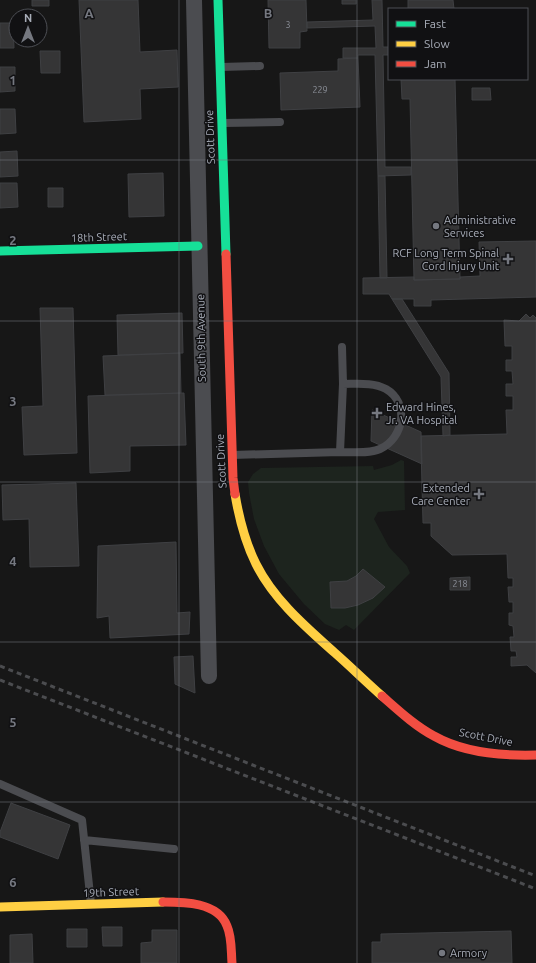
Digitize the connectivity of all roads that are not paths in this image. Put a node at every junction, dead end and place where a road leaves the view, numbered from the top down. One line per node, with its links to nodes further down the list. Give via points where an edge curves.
1 (194, 0): 7 (street, South 9th Avenue)
2 (218, 0): 4 (street, Scott Drive)
3 (260, 66): 4 (lane)
4 (220, 68): 6 (street, Scott Drive)
5 (280, 122): 6 (lane)
6 (222, 123): 12 (street, Scott Drive)
7 (198, 246): 8 (street, 18th Street); 13 (street, South 9th Avenue)
8 (0, 251)
9 (342, 347): 10 (lane)
10 (343, 384): 11 (lane); 11 (lane, via 370,384 385,388 394,395 402,415 398,434 380,449 369,452)
11 (340, 452): 12 (lane)
12 (232, 455): 14 (street, Scott Drive, via 232,478 246,542 263,576 299,620 401,713 435,736 459,746 493,753)
13 (209, 676)
14 (536, 755)
15 (0, 784): 16 (lane, via 82,820)
16 (84, 840): 17 (lane); 18 (lane)
17 (174, 849)
18 (91, 905): 19 (street, 19th Street); 20 (street, 19th Street, via 176,902 208,907 220,914 226,922 230,932)
19 (0, 907)
20 (232, 963)

